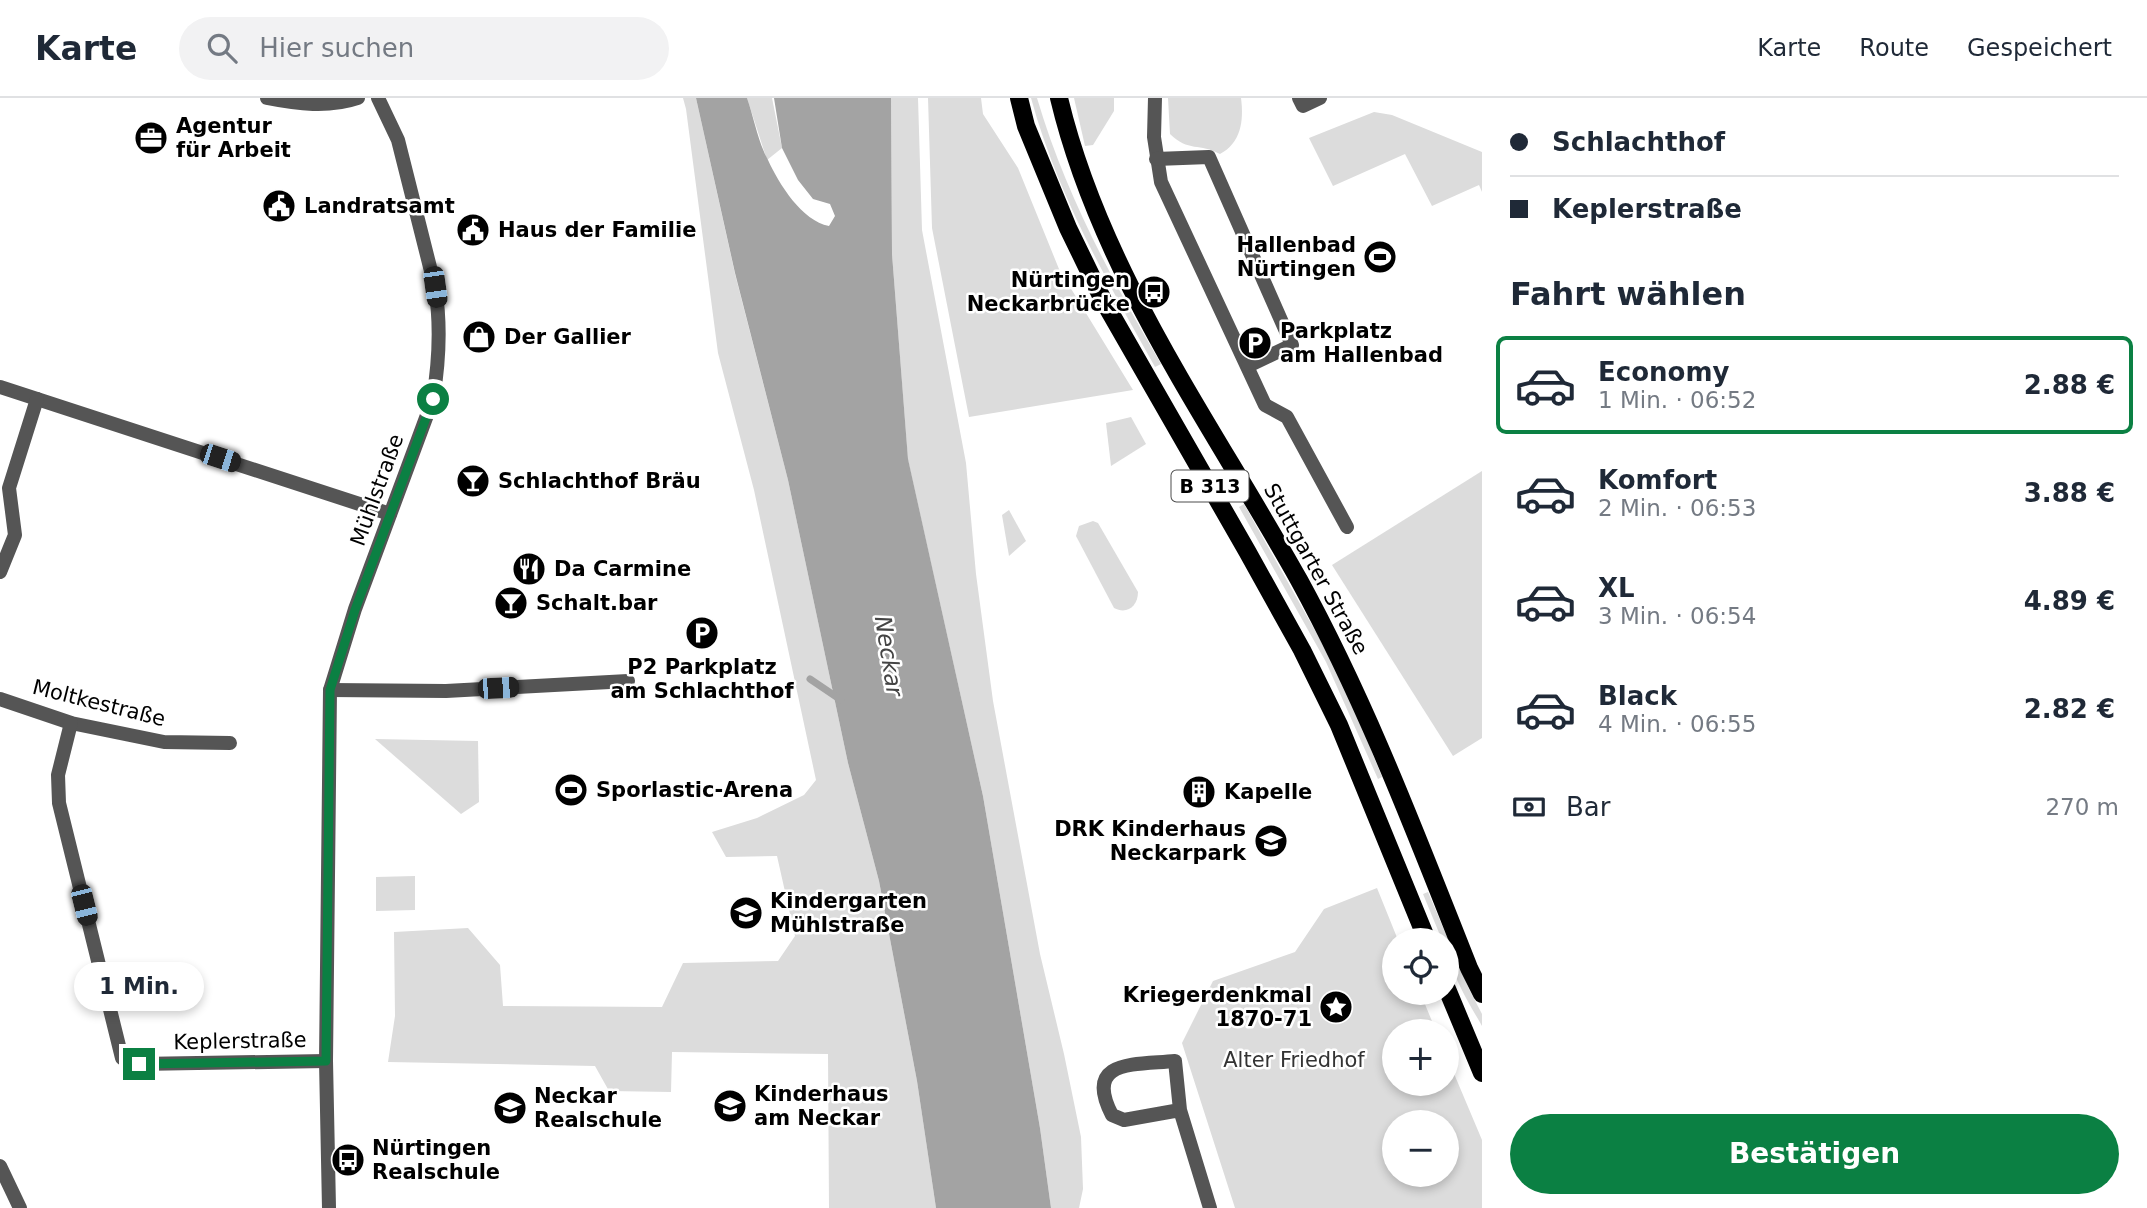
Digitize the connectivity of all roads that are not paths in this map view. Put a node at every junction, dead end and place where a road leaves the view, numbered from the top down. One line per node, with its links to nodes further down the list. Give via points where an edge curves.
1 (267, 98): 2 (street, via 293,103)
2 (358, 98)
3 (378, 98): 13 (street, Mühlstraße, via 398,140 438,304 433,399)
4 (1019, 98): 21 (main road, B 313, via 1068,228 1103,300 1303,650 1339,725)
5 (1059, 98): 22 (main road, Stuttgarter Straße / B 313, via 1084,181 1127,281 1339,653)
6 (1155, 98): 9 (street)
7 (1299, 98): 8 (street, via 1303,106)
8 (1320, 98)
9 (1156, 159): 10 (street, via 1169,203); 10 (street, via 1209,157 1237,218 1292,345)
10 (1248, 366): 14 (street, via 1265,405 1287,417)
11 (0, 387): 12 (street)
12 (37, 400): 13 (street); 15 (street, via 9,488 15,535)
13 (390, 514): 17 (street, Mühlstraße)
14 (1347, 527)
15 (0, 572)
16 (628, 681): 17 (street, via 446,691)
17 (330, 690): 24 (street, Mühlstraße)
18 (0, 699): 19 (street, Moltkestraße)
19 (71, 723): 20 (street, Moltkestraße, via 164,743); 24 (street, Keplerstraße, via 58,775 59,803 122,1058 139,1064)
20 (230, 743)
21 (1422, 928)
22 (1482, 994)
23 (1454, 1005): 25 (main road)
24 (326, 1061): 29 (street, Mühlstraße)
25 (1482, 1073)
26 (1180, 1110): 26 (street, via 1175,1061 1121,1066 1107,1074 1102,1084 1111,1115 1124,1120); 30 (street)
27 (0, 1166): 28 (street)
28 (20, 1208)
29 (329, 1208)
30 (1210, 1208)

